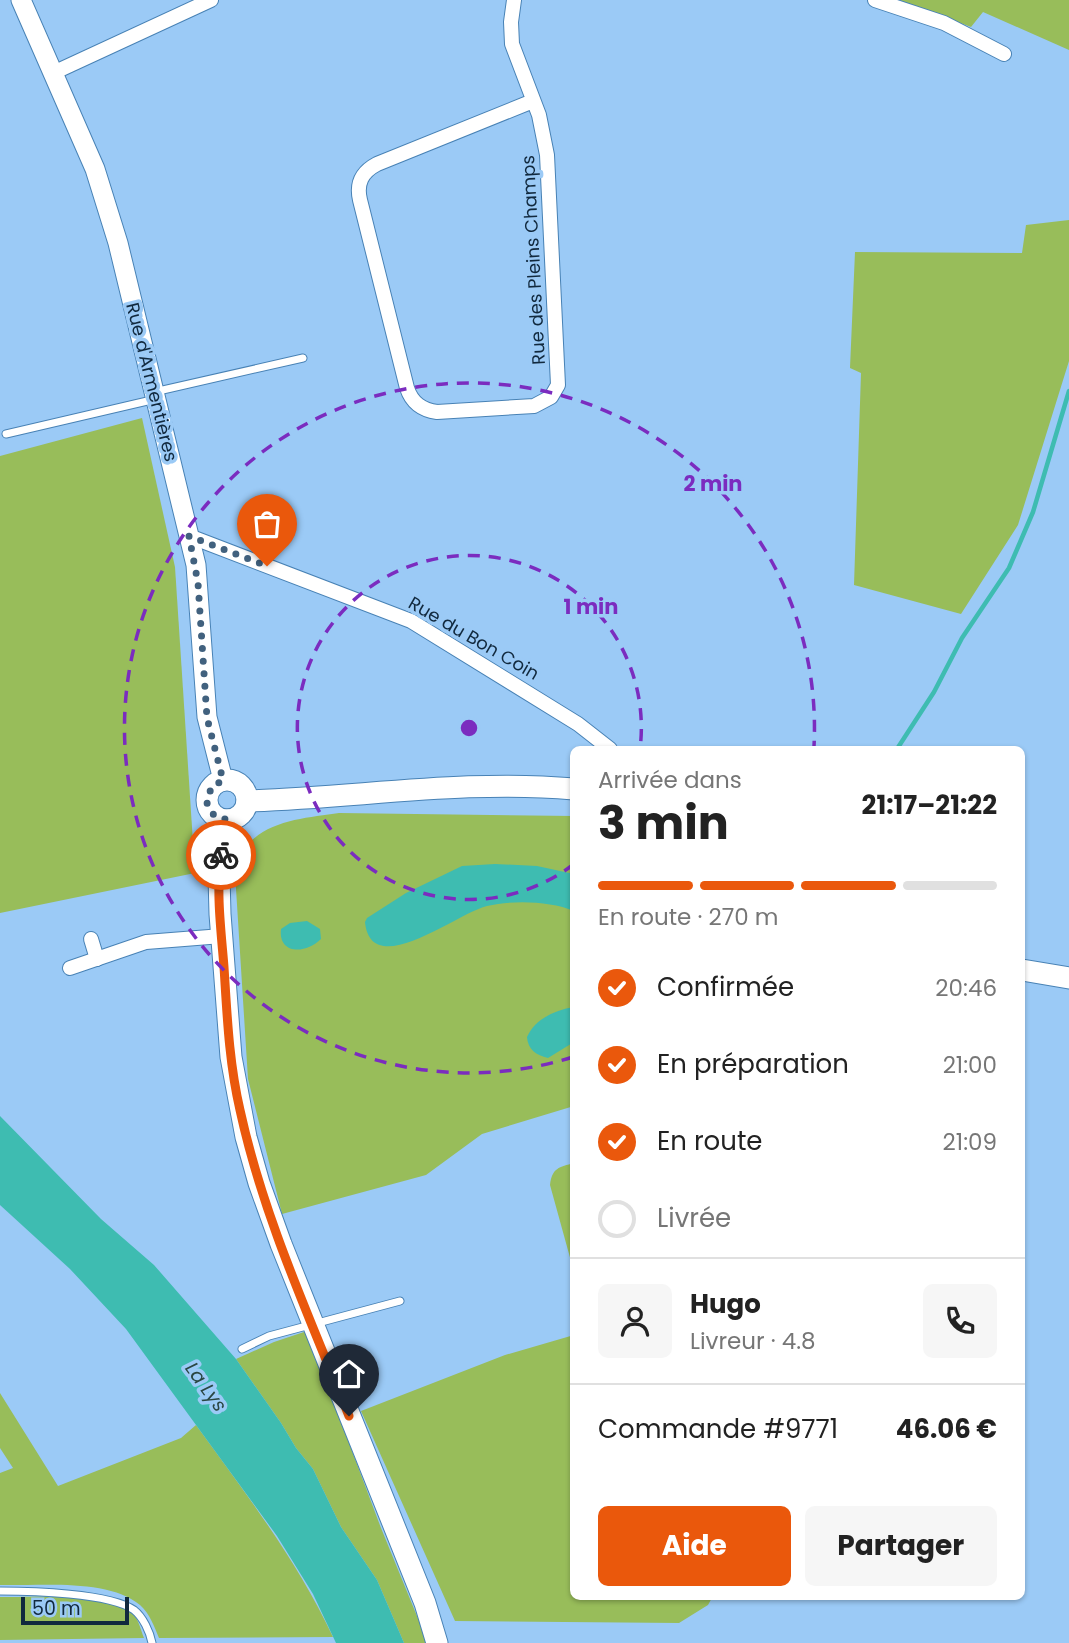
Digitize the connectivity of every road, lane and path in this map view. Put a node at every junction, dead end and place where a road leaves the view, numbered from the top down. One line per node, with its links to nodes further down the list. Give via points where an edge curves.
1 (21, 0): 6 (street, Rue d'Armentières)
2 (211, 0): 6 (street)
3 (514, 0): 7 (street, Rue des Pleins Champs, via 513,44)
4 (874, 0): 5 (street, via 944,23)
5 (1004, 54)
6 (53, 73): 9 (street, Rue d'Armentières, via 104,191)
7 (533, 101): 7 (street, Rue des Pleins Champs, via 547,155 558,385 547,401 534,406 425,409 407,388 359,183 377,164)
8 (303, 358): 9 (lane)
9 (155, 395): 10 (lane); 11 (street, Rue d'Armentières)
10 (6, 434)
11 (189, 536): 12 (street, Rue du Bon Coin, via 411,621 578,723); 13 (street, Rue d'Armentières, via 199,592 207,718)
12 (606, 746)
13 (223, 780): 15 (main road, via 240,784); 16 (main road, via 211,788 207,803 215,816)
14 (570, 789): 15 (main road, via 491,786)
15 (247, 801): 16 (main road, via 241,814)
16 (227, 820): 17 (main road, via 219,876)
17 (222, 936): 19 (street, via 146,942); 24 (main road, via 231,1057 240,1109 259,1183)
18 (91, 939): 19 (street)
19 (97, 959): 20 (street)
20 (69, 968)
21 (1025, 971): 22 (main road)
22 (1069, 978)
23 (400, 1301): 24 (lane)
24 (312, 1322): 25 (lane); 28 (main road)
25 (242, 1349)
26 (0, 1591): 27 (lane, via 80,1595 112,1602 134,1610 150,1632)
27 (152, 1643)
28 (437, 1643)

